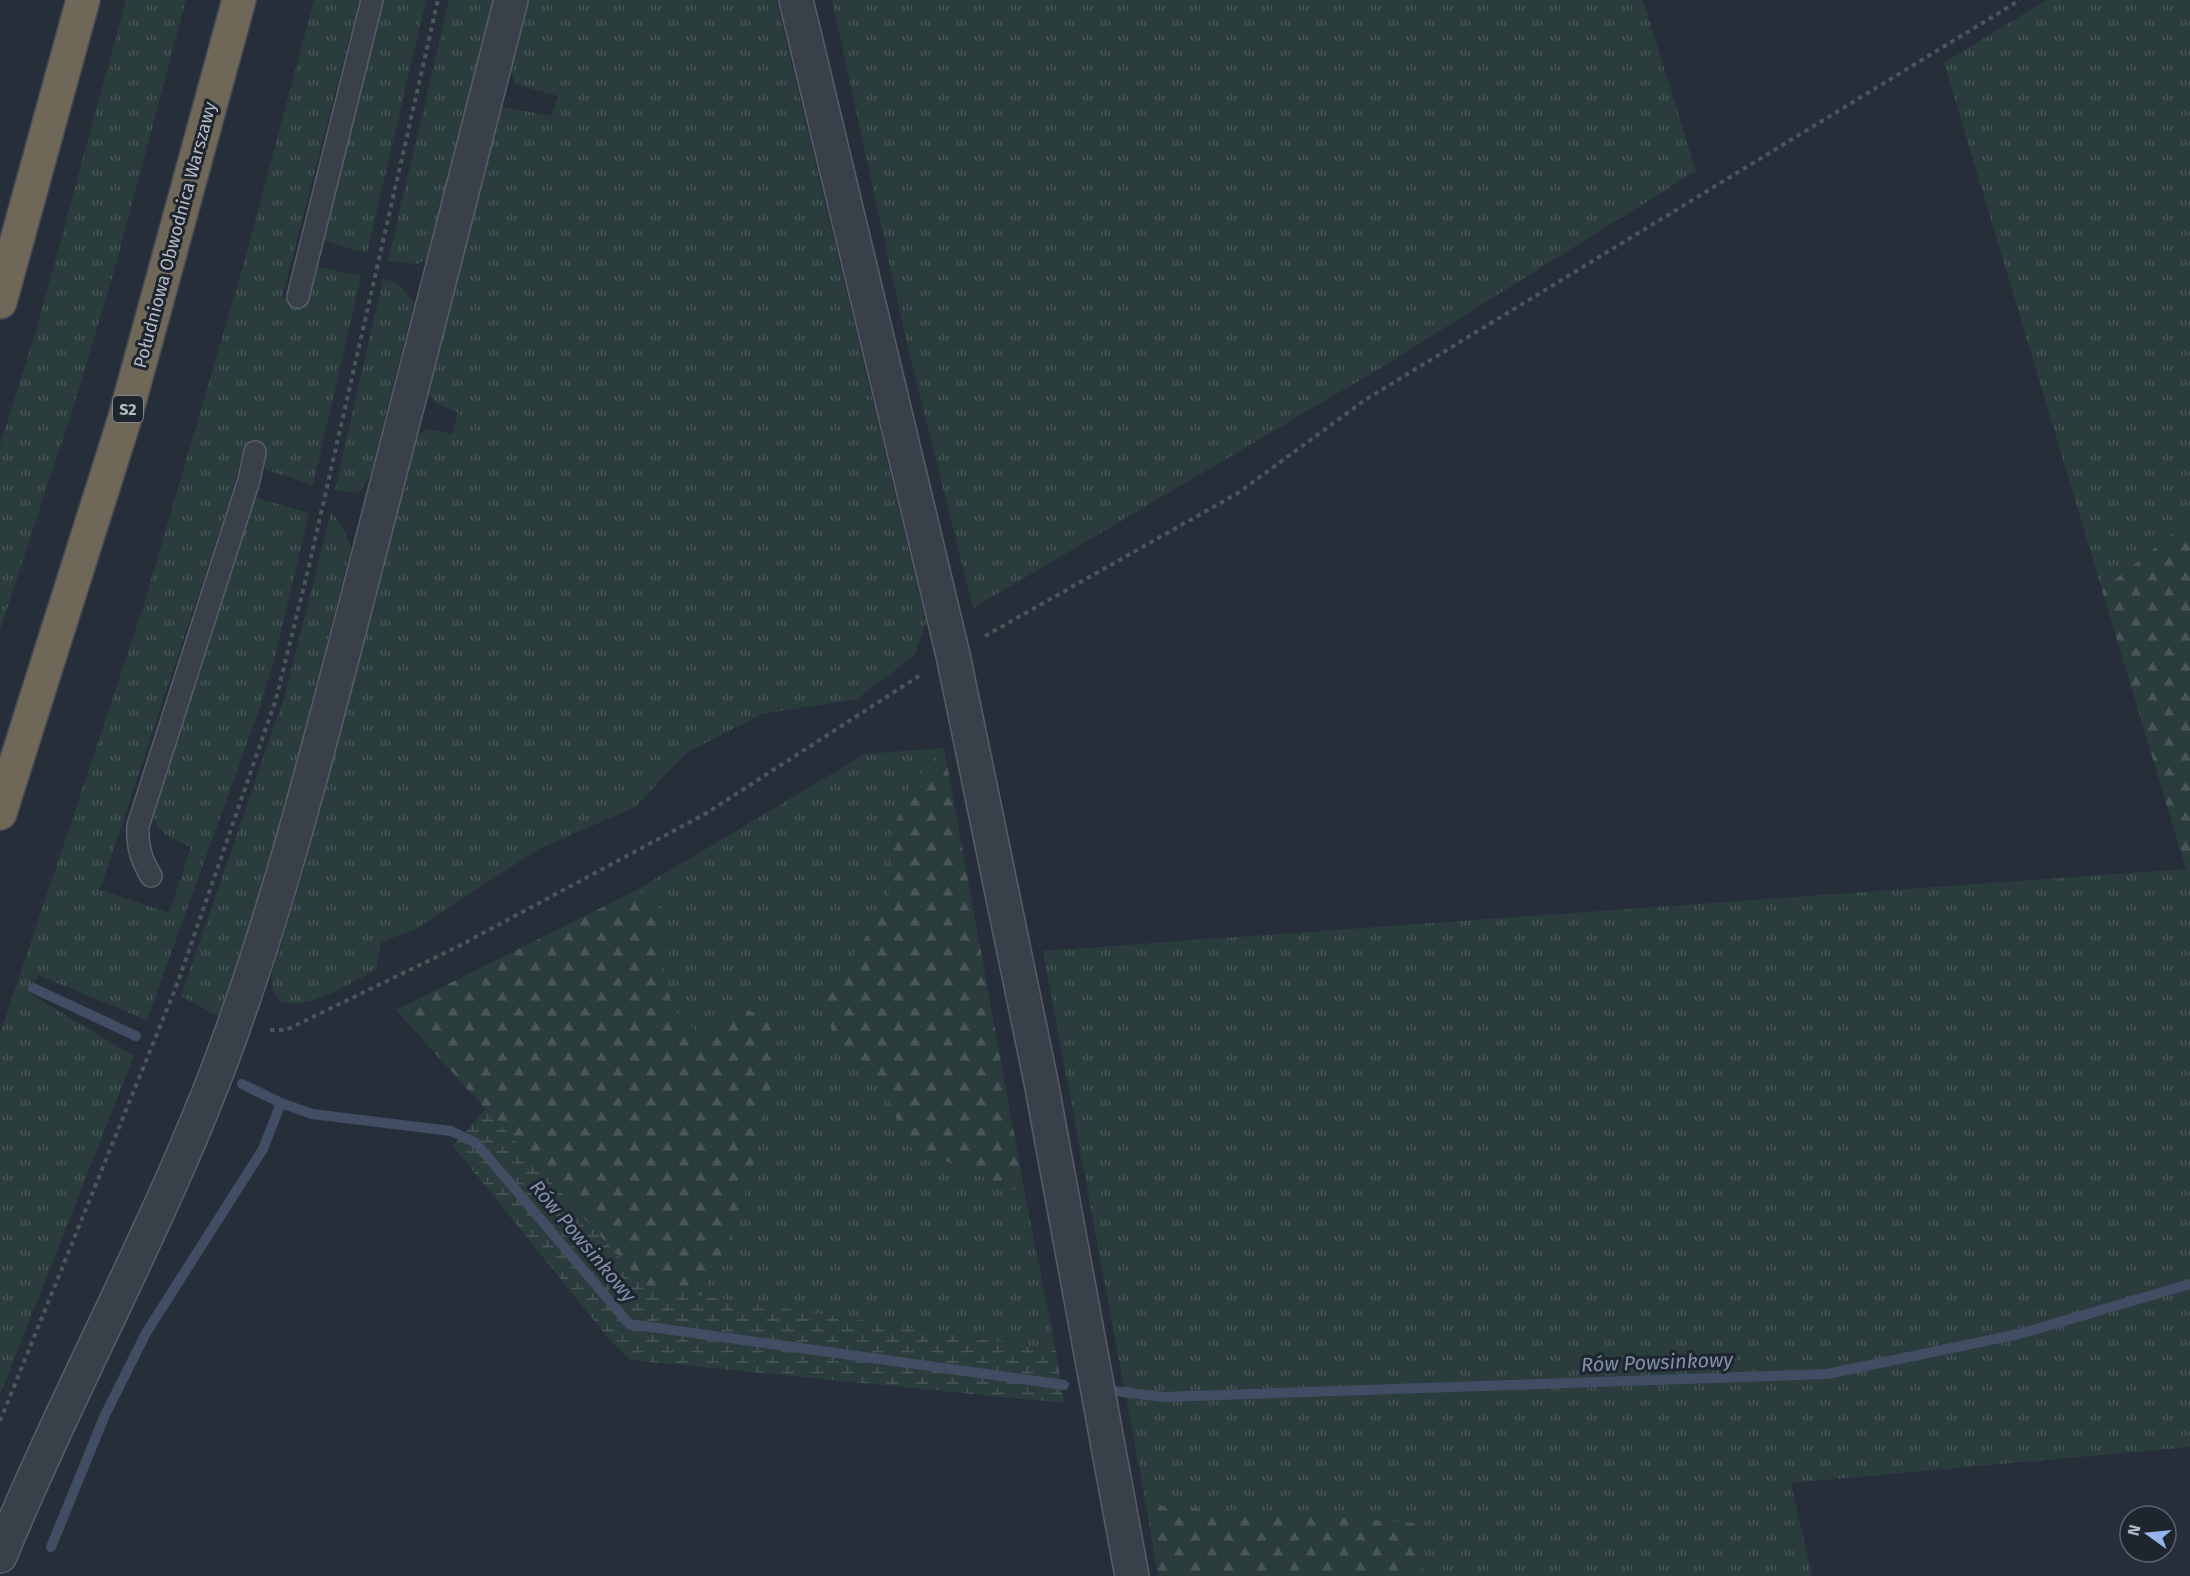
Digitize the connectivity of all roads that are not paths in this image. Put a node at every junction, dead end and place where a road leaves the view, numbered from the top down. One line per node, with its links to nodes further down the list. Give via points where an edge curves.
1 (82, 0): 7 (highway)
2 (239, 0): 9 (highway, Południowa Obwodnica Warszawy / S2, via 124,421)
3 (372, 0): 6 (lane)
4 (511, 0): 11 (street, via 268,929 176,1173 31,1480)
5 (796, 0): 12 (street, via 953,655 1039,1070)
6 (298, 297)
7 (0, 302)
8 (255, 452): 10 (lane, via 247,488 138,826 141,860)
9 (0, 813)
10 (151, 876)
11 (0, 1556)
12 (1132, 1576)

